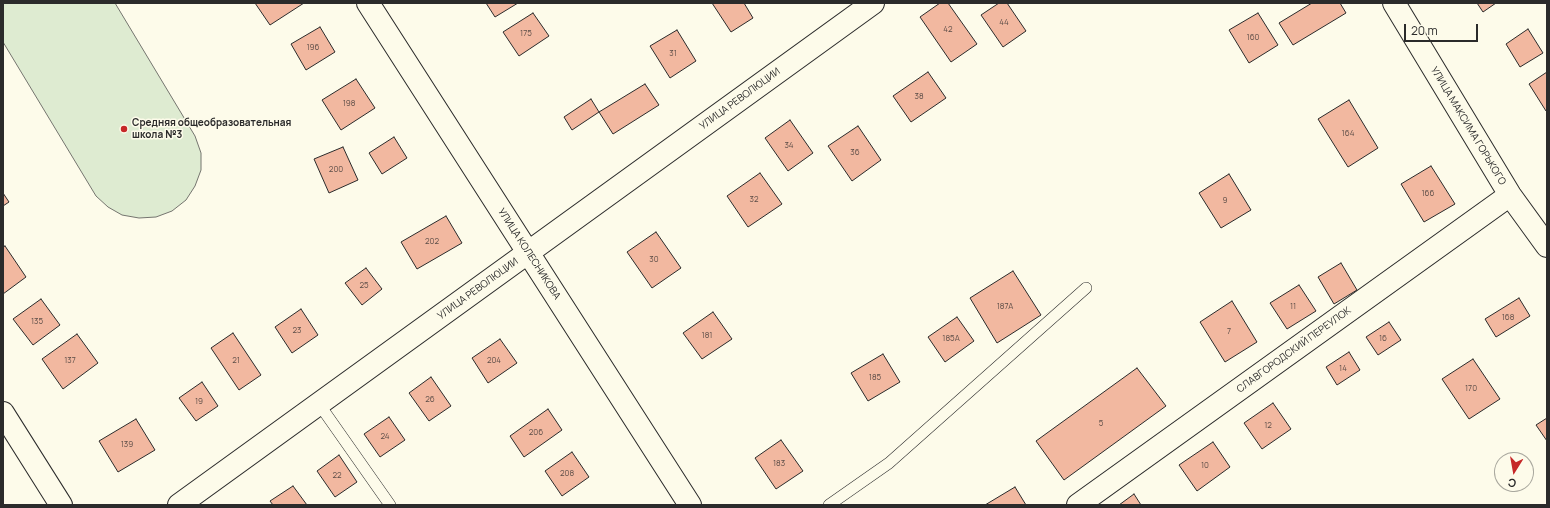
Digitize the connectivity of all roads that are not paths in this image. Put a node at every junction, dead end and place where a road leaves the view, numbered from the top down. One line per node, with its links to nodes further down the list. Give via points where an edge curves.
1 (368, 3): 6 (street, УЛИЦА КОЛЕСНИКОВА)
2 (873, 3): 6 (street, УЛИЦА РЕВОЛЮЦИИ)
3 (1394, 3): 4 (street, УЛИЦА МАКСИМА ГОРЬКОГО)
4 (1510, 196): 5 (street, УЛИЦА МАКСИМА ГОРЬКОГО); 15 (street, СЛАВГОРОДСКИЙ ПЕРЕУЛОК)
5 (1546, 243)
6 (528, 253): 8 (street, УЛИЦА РЕВОЛЮЦИИ); 13 (street, УЛИЦА КОЛЕСНИКОВА)
7 (1086, 288): 14 (lane, via 889,463)
8 (318, 404): 11 (street, УЛИЦА РЕВОЛЮЦИИ); 12 (lane)
9 (3, 413): 10 (street)
10 (62, 505)
11 (179, 505)
12 (390, 505)
13 (690, 505)
14 (829, 505)
15 (1078, 505)

